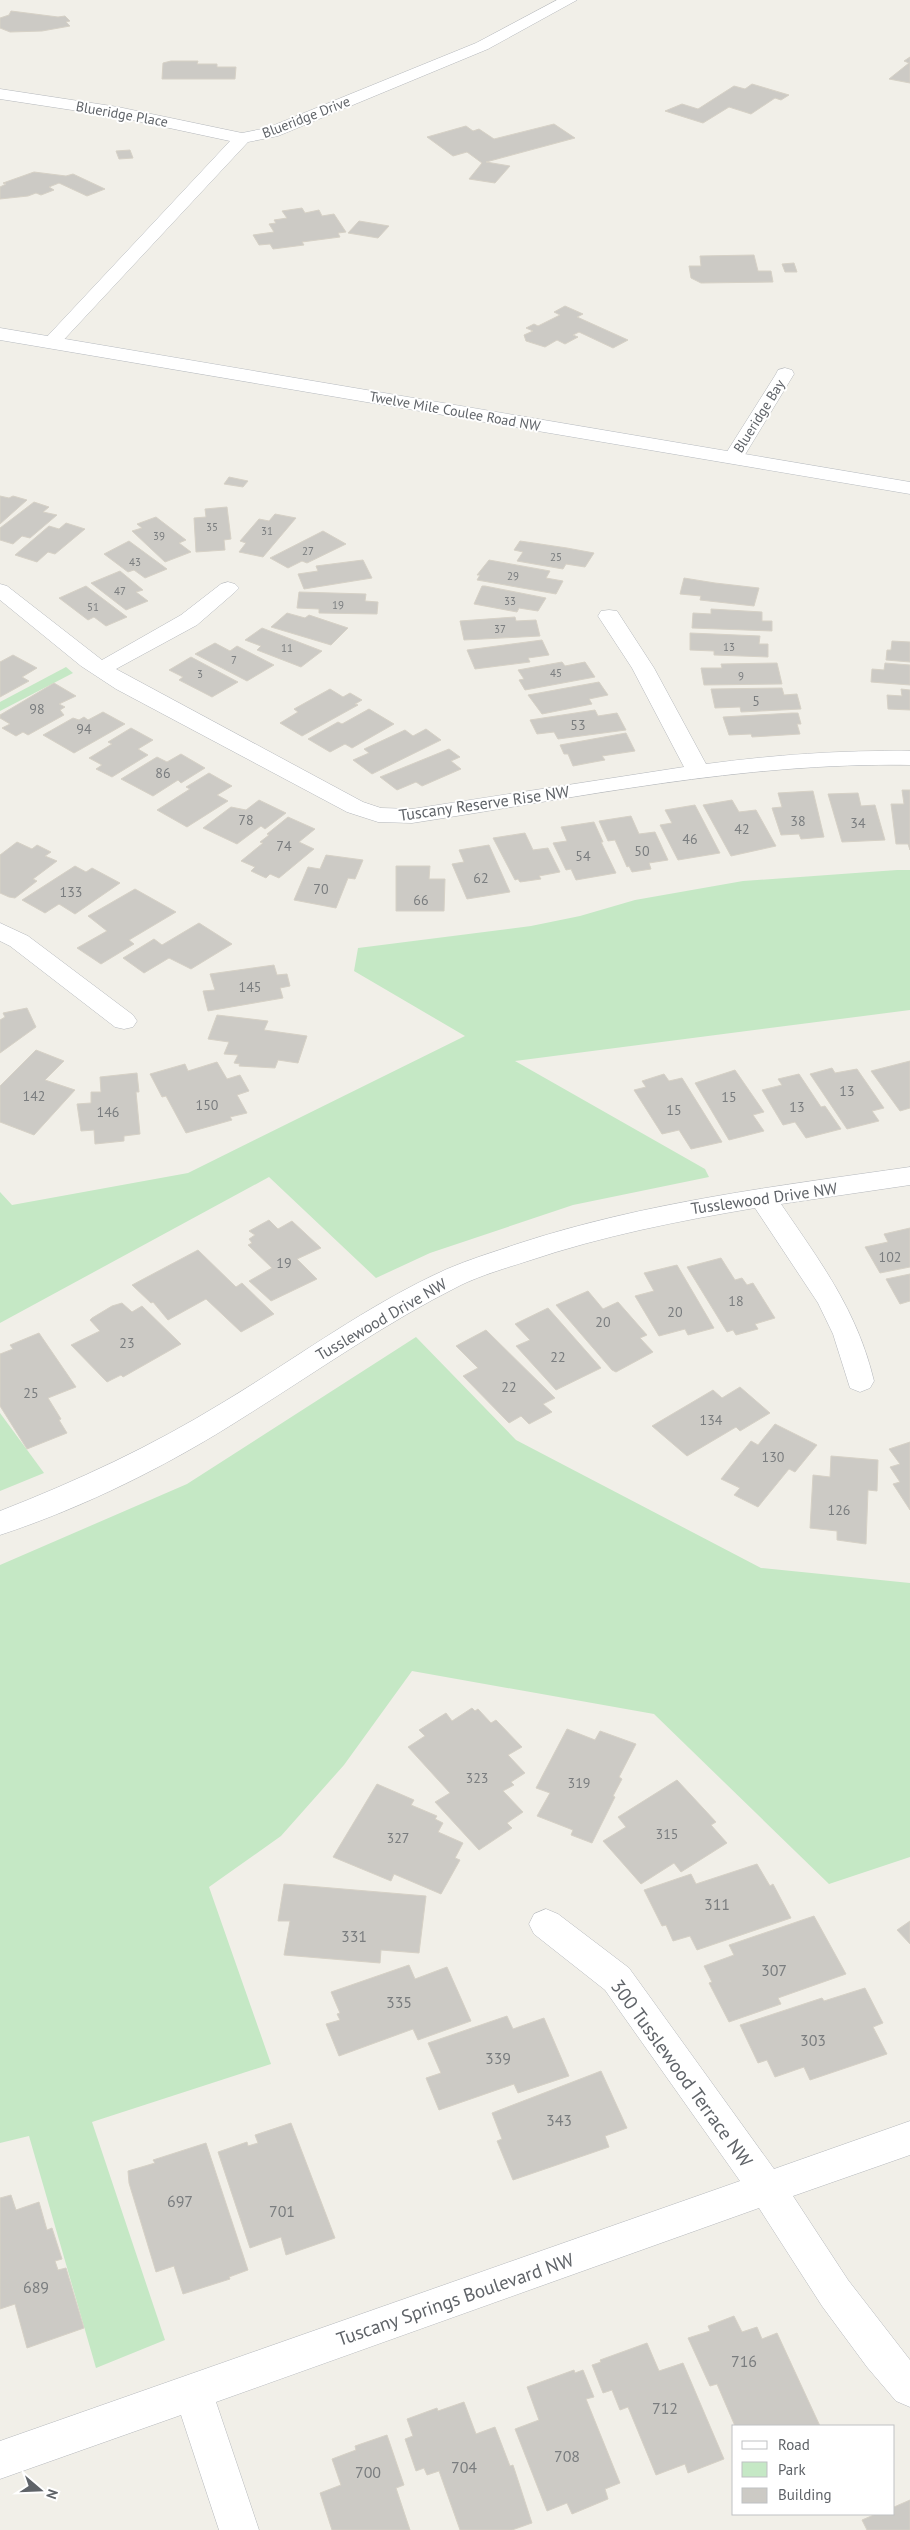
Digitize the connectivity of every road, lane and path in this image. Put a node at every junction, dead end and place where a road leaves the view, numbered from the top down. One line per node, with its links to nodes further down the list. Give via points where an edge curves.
1 (569, 0): 3 (street, Blueridge Drive, via 482,46 272,132)
2 (0, 94): 3 (street, Blueridge Place, via 118,112)
3 (242, 138): 5 (street, Blueridge Drive)
4 (0, 334): 5 (street, Twelve Mile Coulee Road NW)
5 (51, 342): 7 (street, Twelve Mile Coulee Road NW)
6 (785, 374): 7 (street, Blueridge Bay)
7 (733, 458): 8 (street, Twelve Mile Coulee Road NW)
8 (910, 488)
9 (228, 588): 12 (street, via 188,620)
10 (0, 590): 12 (street, Tuscany Reserve Rise NW)
11 (609, 616): 14 (street, via 643,668)
12 (101, 669): 14 (street, Tuscany Reserve Rise NW, via 355,807 378,815 412,816)
13 (910, 758): 14 (street, Tuscany Reserve Rise NW, via 818,759)
14 (698, 772)
15 (0, 931): 16 (street, via 19,941)
16 (124, 1021)
17 (910, 1176): 18 (street, Tusslewood Drive NW)
18 (763, 1198): 19 (street, via 840,1319 852,1347); 20 (street, Tusslewood Drive NW, via 681,1210 583,1232 454,1277 385,1313 232,1411 172,1445 60,1499)
19 (860, 1381)
20 (0, 1523)
21 (546, 1924): 23 (street, 300 Tusslewood Terrace NW, via 617,1979)
22 (910, 2138): 23 (street, Tuscany Springs Boulevard NW)
23 (767, 2189): 24 (street, 300 Tusslewood Terrace NW, via 834,2293); 25 (street, Tuscany Springs Boulevard NW)
24 (910, 2388)
25 (194, 2392): 26 (street, Tuscany Springs Boulevard NW); 27 (street)
26 (0, 2460)
27 (239, 2530)

